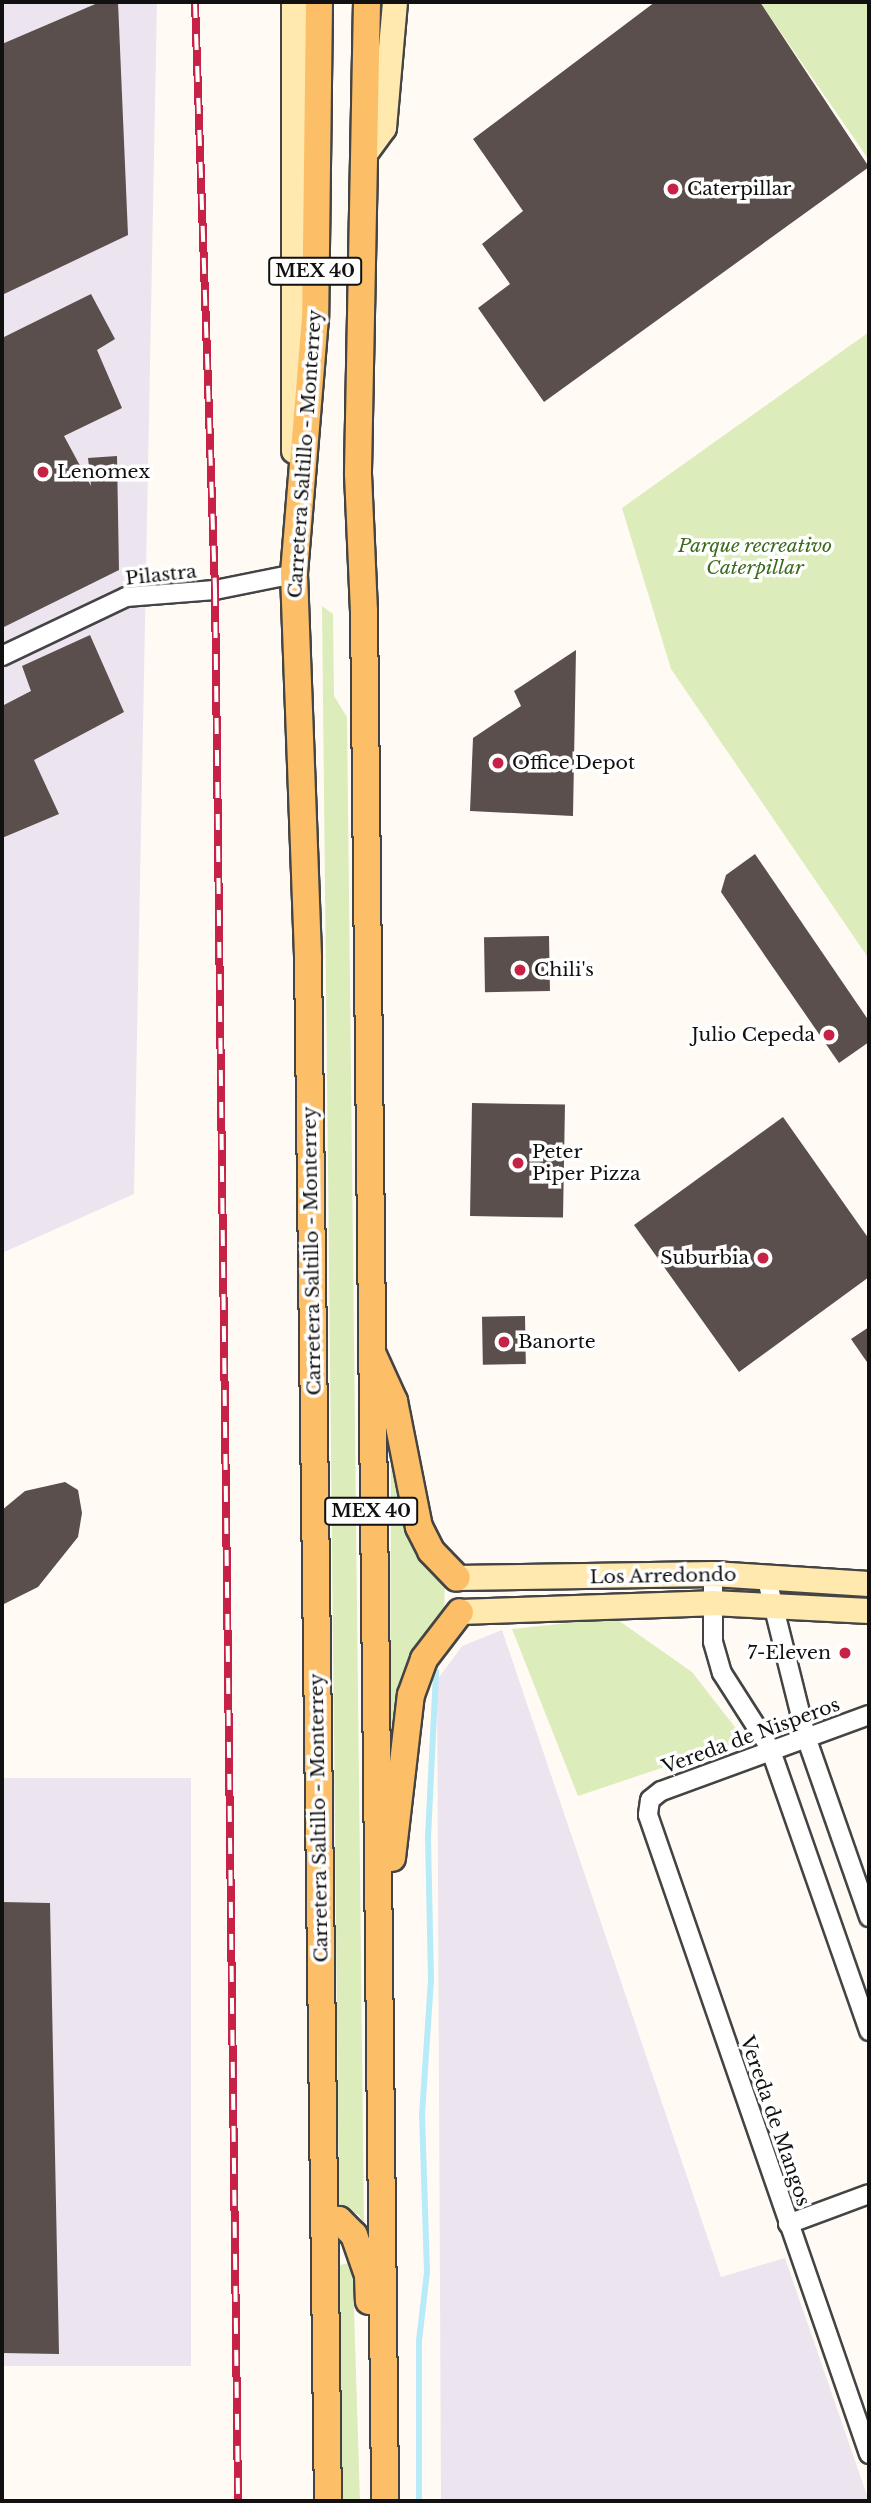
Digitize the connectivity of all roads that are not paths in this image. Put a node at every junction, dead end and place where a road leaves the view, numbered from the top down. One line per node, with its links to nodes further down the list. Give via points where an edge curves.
1 (294, 2): 6 (street, MEX 40, via 294,461)
2 (319, 2): 6 (main road, Carretera Saltillo - Monterrey / MEX 40, via 315,318)
3 (367, 2): 5 (main road, MEX 40)
4 (396, 2): 5 (street, via 384,128)
5 (365, 154): 9 (main road, MEX 40, via 358,474 364,611)
6 (301, 514): 7 (main road, Carretera Saltillo - Monterrey / MEX 40)
7 (294, 574): 8 (street, Pilastra, via 215,590 126,597); 26 (main road, Carretera Saltillo - Monterrey / MEX 40, via 309,958)
8 (2, 656)
9 (370, 1351): 12 (main road, via 394,1401 419,1527 431,1551); 22 (main road, MEX 40)
10 (713, 1574): 11 (street, Los Arredondo); 12 (street, Los Arredondo); 14 (street)
11 (766, 1576): 13 (street, Los Arredondo); 15 (street)
12 (457, 1578)
13 (869, 1584)
14 (712, 1604): 15 (street, Los Arredondo); 17 (street, Los Arredondo); 20 (street, via 722,1673)
15 (771, 1605): 16 (street, Los Arredondo); 19 (street)
16 (869, 1611)
17 (460, 1612): 22 (main road, via 424,1659 411,1695 394,1846)
18 (869, 1715): 19 (street, Vereda de Nisperos)
19 (806, 1737): 20 (street, Vereda de Nisperos); 23 (street)
20 (770, 1748): 21 (street, Vereda de Nisperos); 24 (street)
21 (650, 1800): 27 (street, Vereda de Mangos, via 649,1815)
22 (382, 1890): 31 (main road, MEX 40)
23 (869, 1917)
24 (869, 2031)
25 (869, 2194): 27 (street)
26 (326, 2219): 29 (main road, Carretera Saltillo - Monterrey / MEX 40); 30 (main road, via 339,2220 354,2235 368,2275 372,2459)
27 (788, 2224): 28 (street, Vereda de Mangos)
28 (869, 2454)
29 (328, 2501)
30 (378, 2501)
31 (386, 2501)

